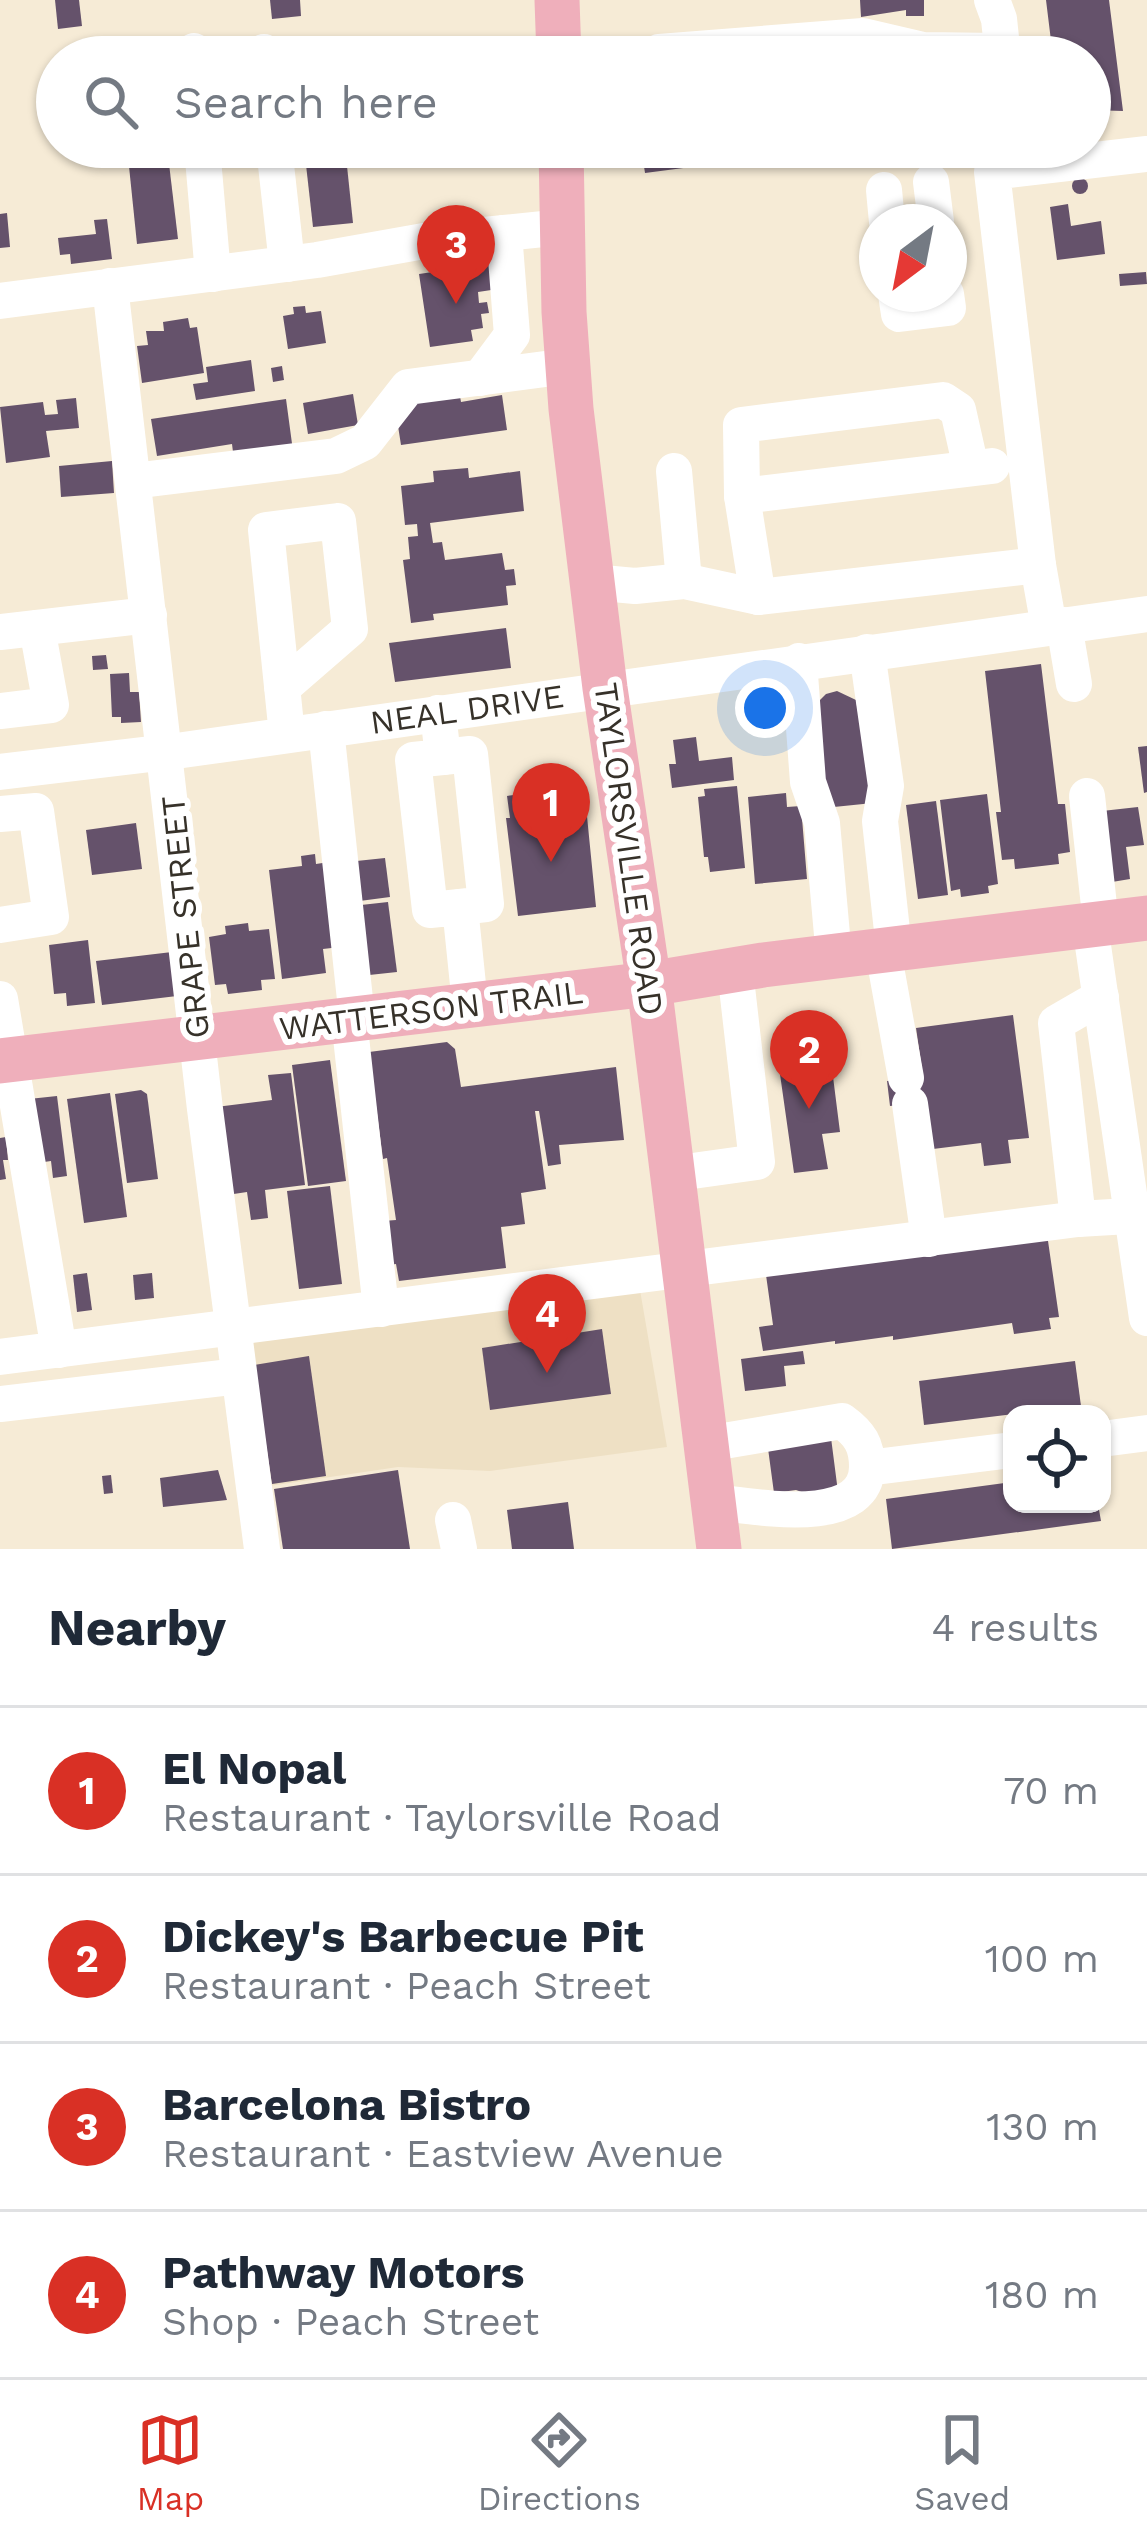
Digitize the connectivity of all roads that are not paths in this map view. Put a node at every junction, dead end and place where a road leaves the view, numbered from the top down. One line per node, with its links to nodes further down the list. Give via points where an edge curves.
1 (557, 0): 3 (main road)
2 (992, 0): 4 (street)
3 (558, 36)
4 (1000, 36)
5 (1147, 154): 6 (street)
6 (1111, 158)
7 (204, 168): 16 (street)
8 (276, 168): 15 (street)
9 (562, 168): 13 (main road, TAYLORSVILLE ROAD)
10 (1026, 168): 22 (street, via 992,172)
11 (931, 182): 12 (street)
12 (934, 204)
13 (563, 227): 14 (street); 20 (main road, TAYLORSVILLE ROAD)
14 (504, 233): 15 (street); 19 (street)
15 (287, 264): 16 (street)
16 (213, 274): 17 (street)
17 (110, 286): 18 (street); 25 (street, GRAPE STREET)
18 (0, 302)
19 (511, 317): 20 (street); 21 (street)
20 (567, 348): 21 (street); 29 (main road, TAYLORSVILLE ROAD)
21 (481, 378): 25 (street, via 408,387 365,442 336,456)
22 (1025, 462): 23 (street); 27 (street)
23 (971, 468): 26 (street); 26 (street, via 958,410 943,400 741,425)
24 (674, 471): 28 (street)
25 (133, 481): 32 (street, GRAPE STREET)
26 (742, 496): 30 (street)
27 (1038, 565): 30 (street); 33 (street)
28 (684, 581): 29 (street); 30 (street)
29 (592, 582): 40 (main road, TAYLORSVILLE ROAD)
30 (758, 597)
31 (1147, 614): 33 (street, NEAL DRIVE)
32 (149, 615): 34 (street); 45 (street, GRAPE STREET)
33 (1057, 626): 36 (street, NEAL DRIVE); 38 (street)
34 (37, 628): 35 (street); 41 (street, via 51,705)
35 (0, 632)
36 (867, 652): 37 (street, NEAL DRIVE); 54 (street, via 886,786 880,821)
37 (800, 661): 40 (street, NEAL DRIVE); 55 (street)
38 (1074, 684)
39 (282, 688): 39 (street, via 266,530 338,521 350,629); 44 (street)
40 (605, 688): 42 (street, NEAL DRIVE); 57 (main road, TAYLORSVILLE ROAD)
41 (0, 711)
42 (438, 713): 43 (street, NEAL DRIVE); 46 (street)
43 (326, 729): 44 (street, NEAL DRIVE); 61 (street)
44 (287, 735): 45 (street, NEAL DRIVE)
45 (166, 752): 47 (street, NEAL DRIVE); 62 (street, GRAPE STREET)
46 (443, 758): 50 (street, via 470,754 486,904); 50 (street, via 413,760 430,910)
47 (0, 772)
48 (1087, 796): 53 (street)
49 (0, 814): 52 (street, via 36,811 51,917)
50 (460, 907): 60 (street)
51 (1147, 918): 53 (main road, WATTERSON TRAIL)
52 (0, 925)
53 (1096, 925): 54 (main road, WATTERSON TRAIL); 58 (street)
54 (889, 950): 55 (main road, WATTERSON TRAIL); 67 (street)
55 (834, 957): 56 (main road, WATTERSON TRAIL)
56 (735, 970): 57 (main road, WATTERSON TRAIL); 64 (street, via 757,1162)
57 (650, 984): 60 (main road, WATTERSON TRAIL); 64 (main road, TAYLORSVILLE ROAD)
58 (1101, 997): 65 (street); 66 (street, via 1056,1023)
59 (0, 999): 63 (street)
60 (470, 1004): 61 (main road, WATTERSON TRAIL)
61 (353, 1018): 62 (main road, WATTERSON TRAIL); 69 (street)
62 (199, 1037): 63 (main road, WATTERSON TRAIL); 71 (street, GRAPE STREET)
63 (4, 1061): 72 (street, via 18,1099)
64 (671, 1174): 68 (main road, TAYLORSVILLE ROAD)
65 (1141, 1216): 66 (street); 70 (street)
66 (1078, 1219): 67 (street)
67 (929, 1239): 68 (street)
68 (682, 1270): 69 (street); 78 (main road, TAYLORSVILLE ROAD)
69 (381, 1310): 71 (street)
70 (1147, 1318)
71 (232, 1329): 72 (street); 74 (street, GRAPE STREET)
72 (58, 1350): 73 (street)
73 (0, 1357)
74 (238, 1376): 75 (street); 82 (street, GRAPE STREET)
75 (0, 1404)
76 (1147, 1433): 77 (street)
77 (1111, 1438)
78 (706, 1444): 80 (street, via 842,1421 859,1433); 81 (main road, TAYLORSVILLE ROAD)
79 (1003, 1451): 80 (street)
80 (866, 1468): 81 (street, via 862,1492 848,1504)
81 (713, 1502): 83 (main road, TAYLORSVILLE ROAD)
82 (262, 1549)
83 (719, 1549)

